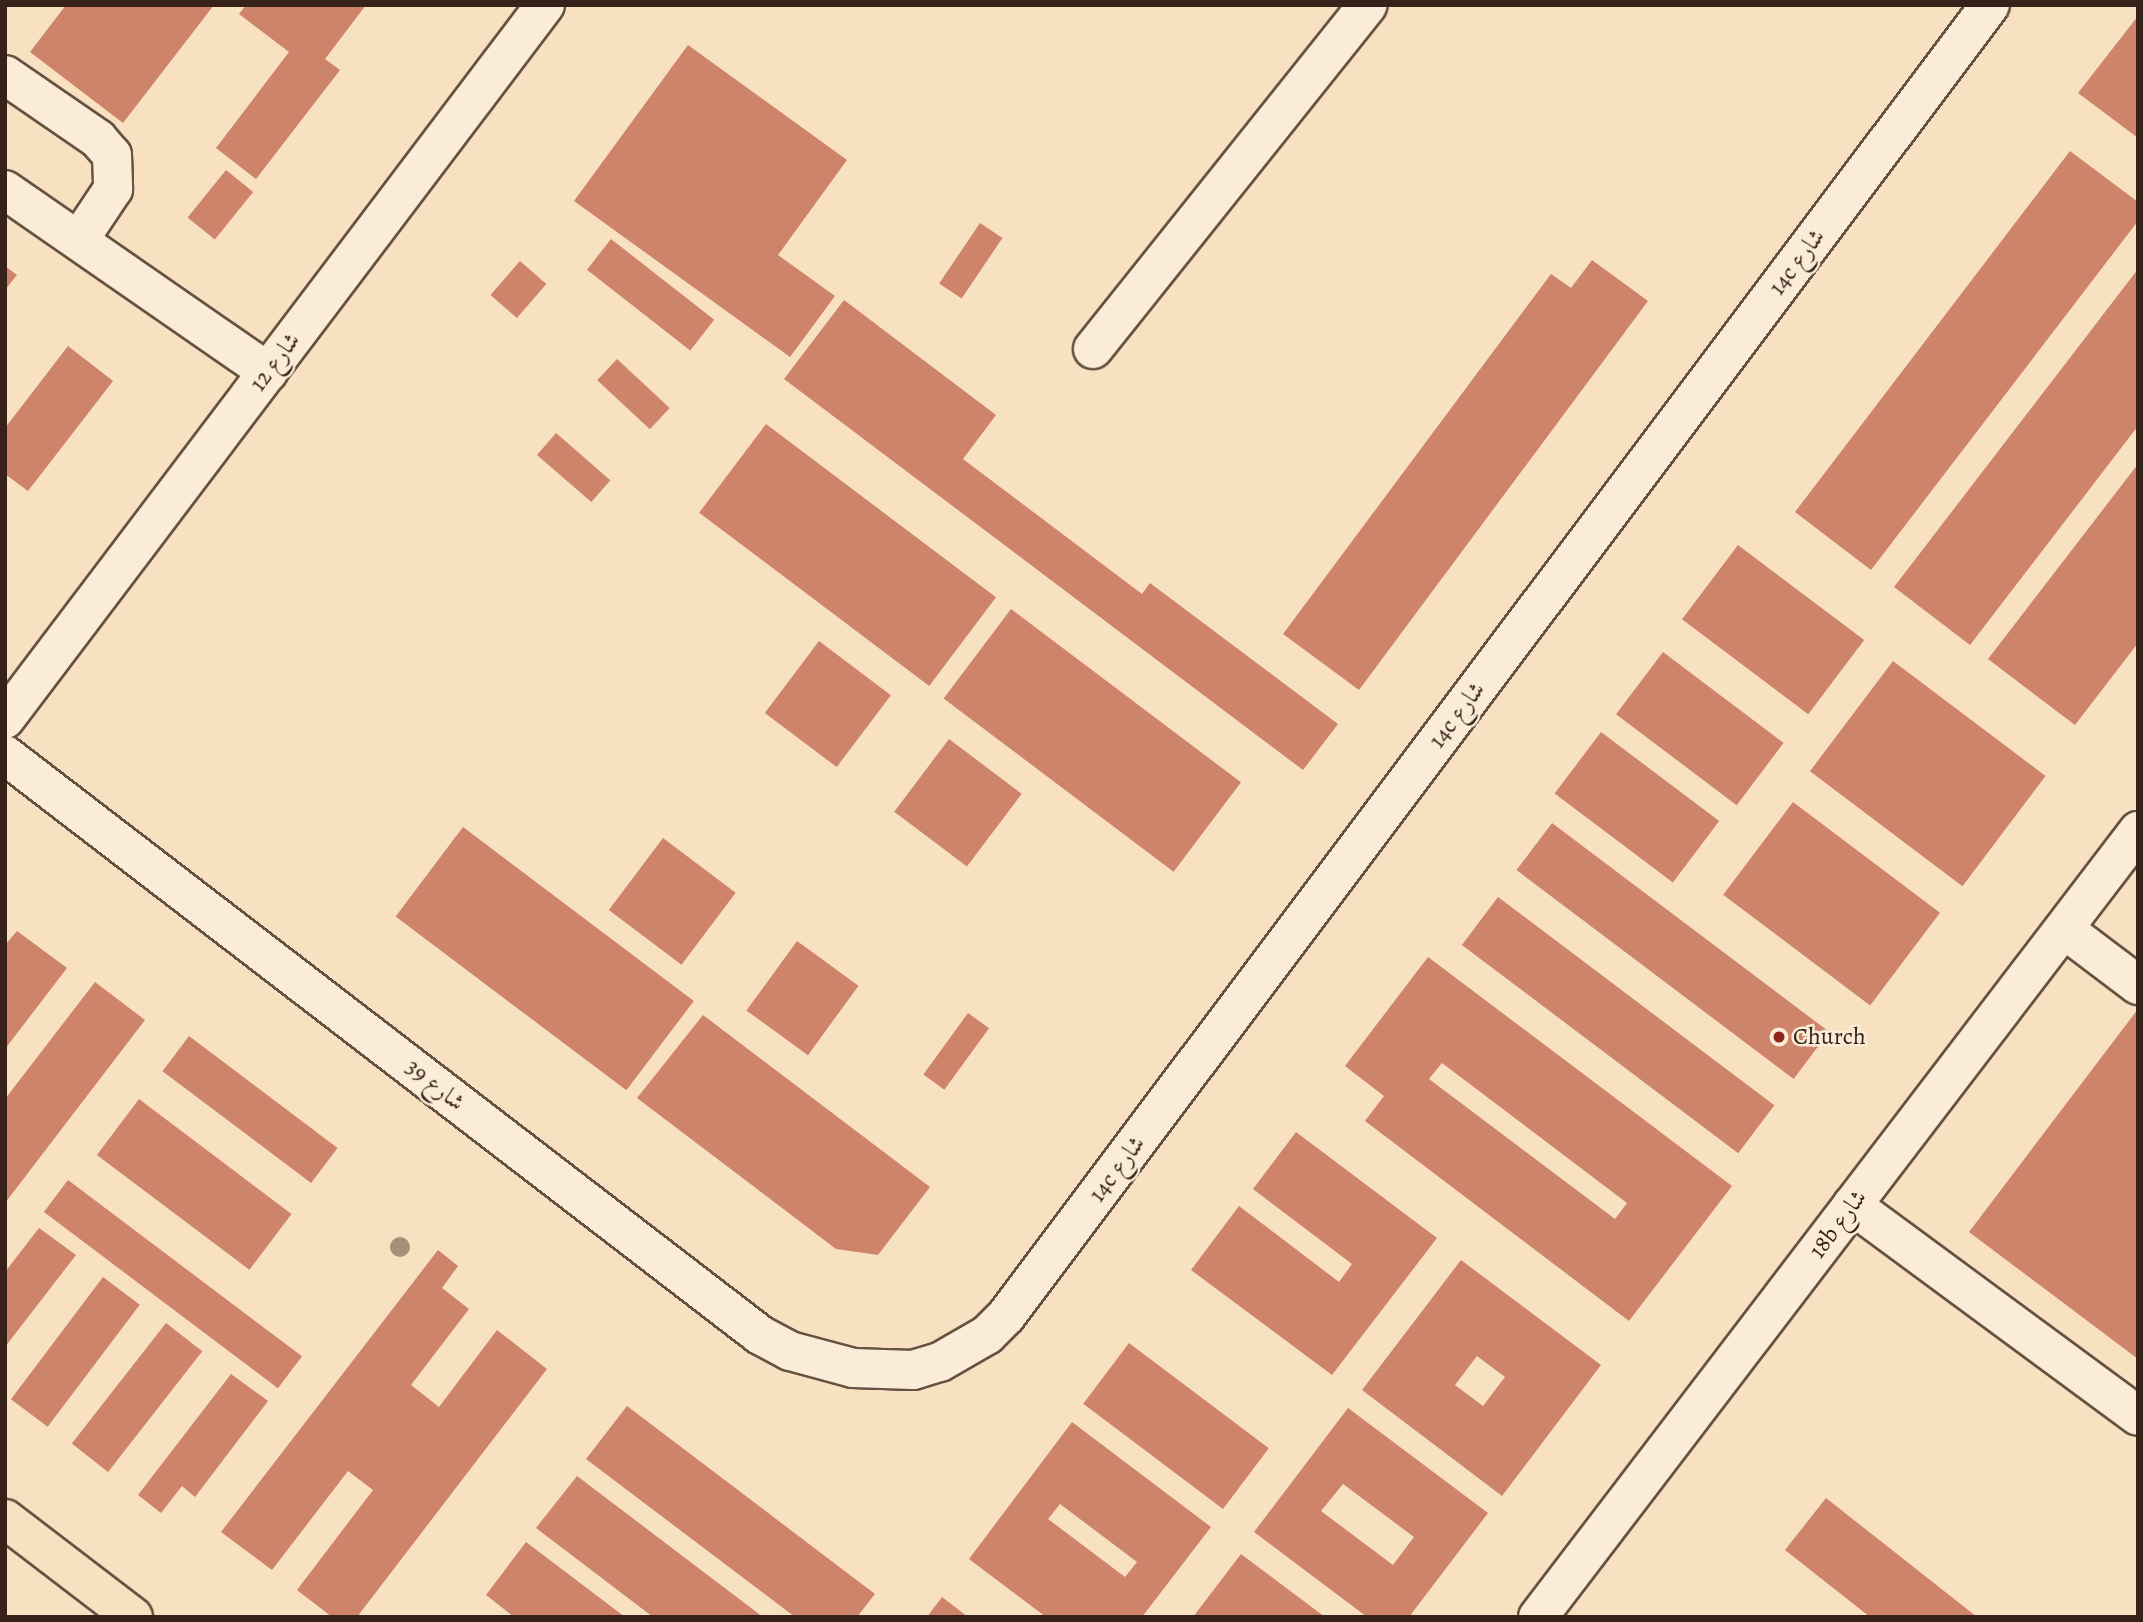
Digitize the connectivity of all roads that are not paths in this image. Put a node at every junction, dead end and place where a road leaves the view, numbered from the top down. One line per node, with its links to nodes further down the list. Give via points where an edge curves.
1 (545, 5): 8 (street, شارع 12)
2 (1368, 5): 7 (street)
3 (1990, 5): 15 (street, 14c شارع, via 1006,1316 975,1343 940,1362)
4 (5, 75): 6 (street, via 98,139 112,155 113,190)
5 (5, 190): 6 (street)
6 (79, 240): 8 (street)
7 (1093, 349)
8 (268, 372): 9 (street, شارع 12)
9 (5, 719)
10 (5, 755): 15 (street, شارع 39, via 760,1335 821,1362)
11 (2138, 831): 12 (street, 18b شارع)
12 (2064, 929): 13 (street); 14 (street, 18b شارع)
13 (2138, 985)
14 (1852, 1205): 16 (street); 19 (street, 18b شارع)
15 (886, 1371)
16 (2138, 1416)
17 (5, 1519): 18 (main road)
18 (133, 1617)
19 (1538, 1617)

